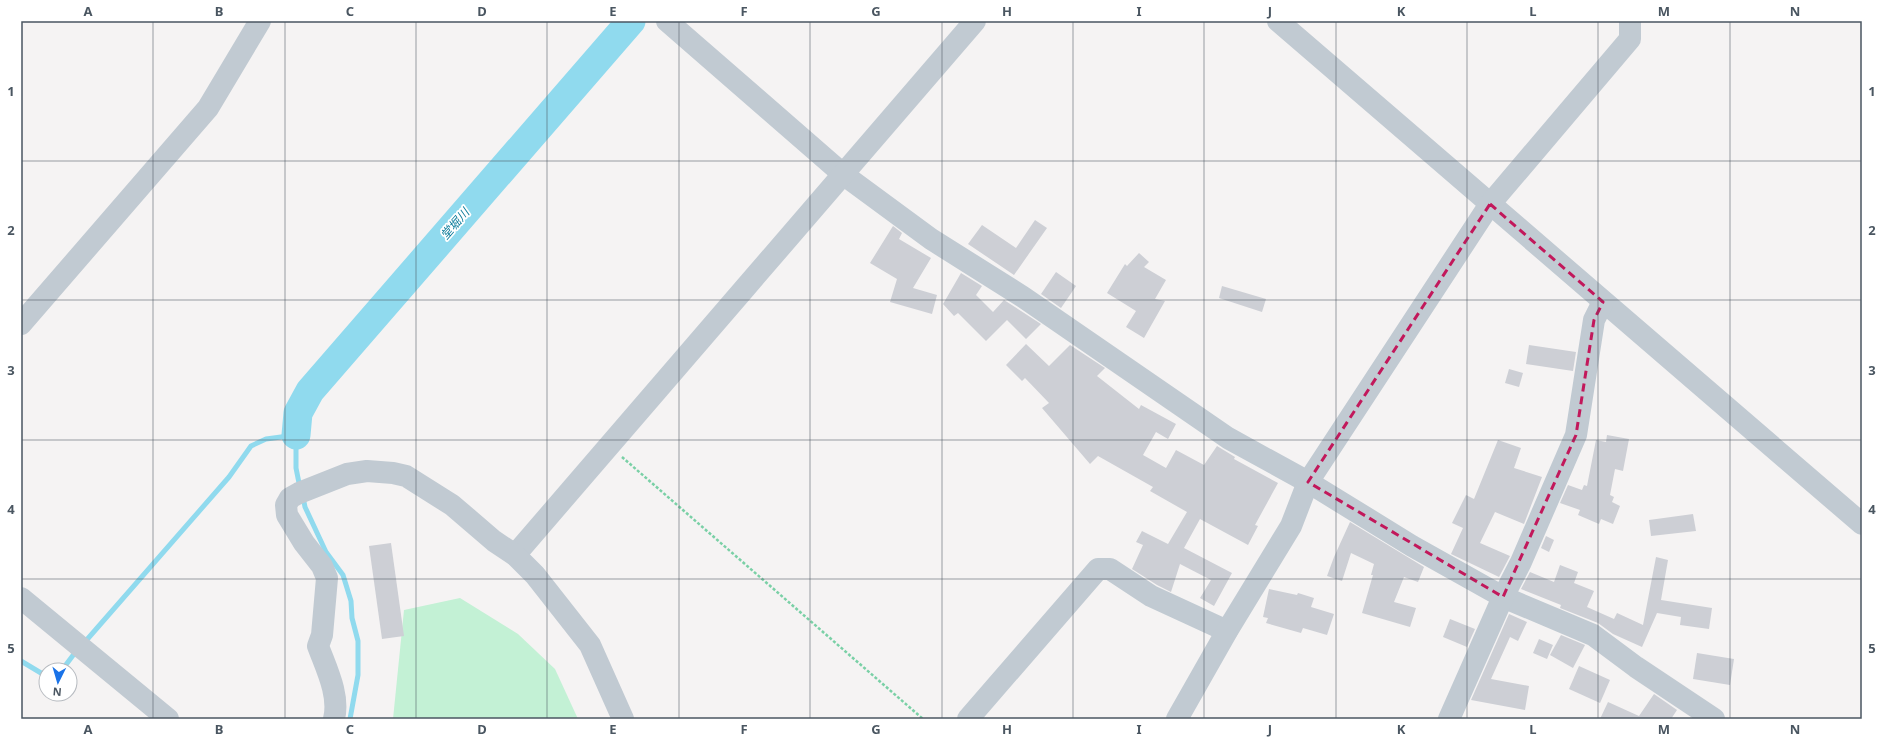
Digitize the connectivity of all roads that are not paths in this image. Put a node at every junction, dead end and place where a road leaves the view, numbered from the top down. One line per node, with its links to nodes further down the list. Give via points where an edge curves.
1 (260, 21): 9 (street, via 208,108)
2 (667, 21): 6 (street)
3 (974, 21): 6 (street)
4 (1278, 21): 7 (street)
5 (1630, 21): 7 (street, via 1630,39)
6 (844, 175): 10 (street, via 931,239 1023,297 1228,438); 12 (street)
7 (1490, 204): 8 (street); 10 (street)
8 (1603, 302): 11 (street); 13 (street, via 1593,326 1576,435 1521,562)
9 (21, 324)
10 (1308, 482): 13 (street, via 1412,546); 15 (street, via 1291,526)
11 (1862, 524)
12 (515, 555): 17 (street, via 494,542 452,505 406,476 367,471 347,474 290,498 286,505 287,515 322,566 327,578 322,635 318,646 331,682 336,711); 18 (street, via 535,575 590,645)
13 (1503, 597): 21 (street); 22 (street, via 1593,636)
14 (21, 598): 16 (street)
15 (1227, 631): 19 (street, via 1151,596 1110,569 1098,569); 20 (street)
16 (168, 719)
17 (334, 719)
18 (623, 719)
19 (968, 719)
20 (1177, 719)
21 (1449, 719)
22 (1714, 719)

